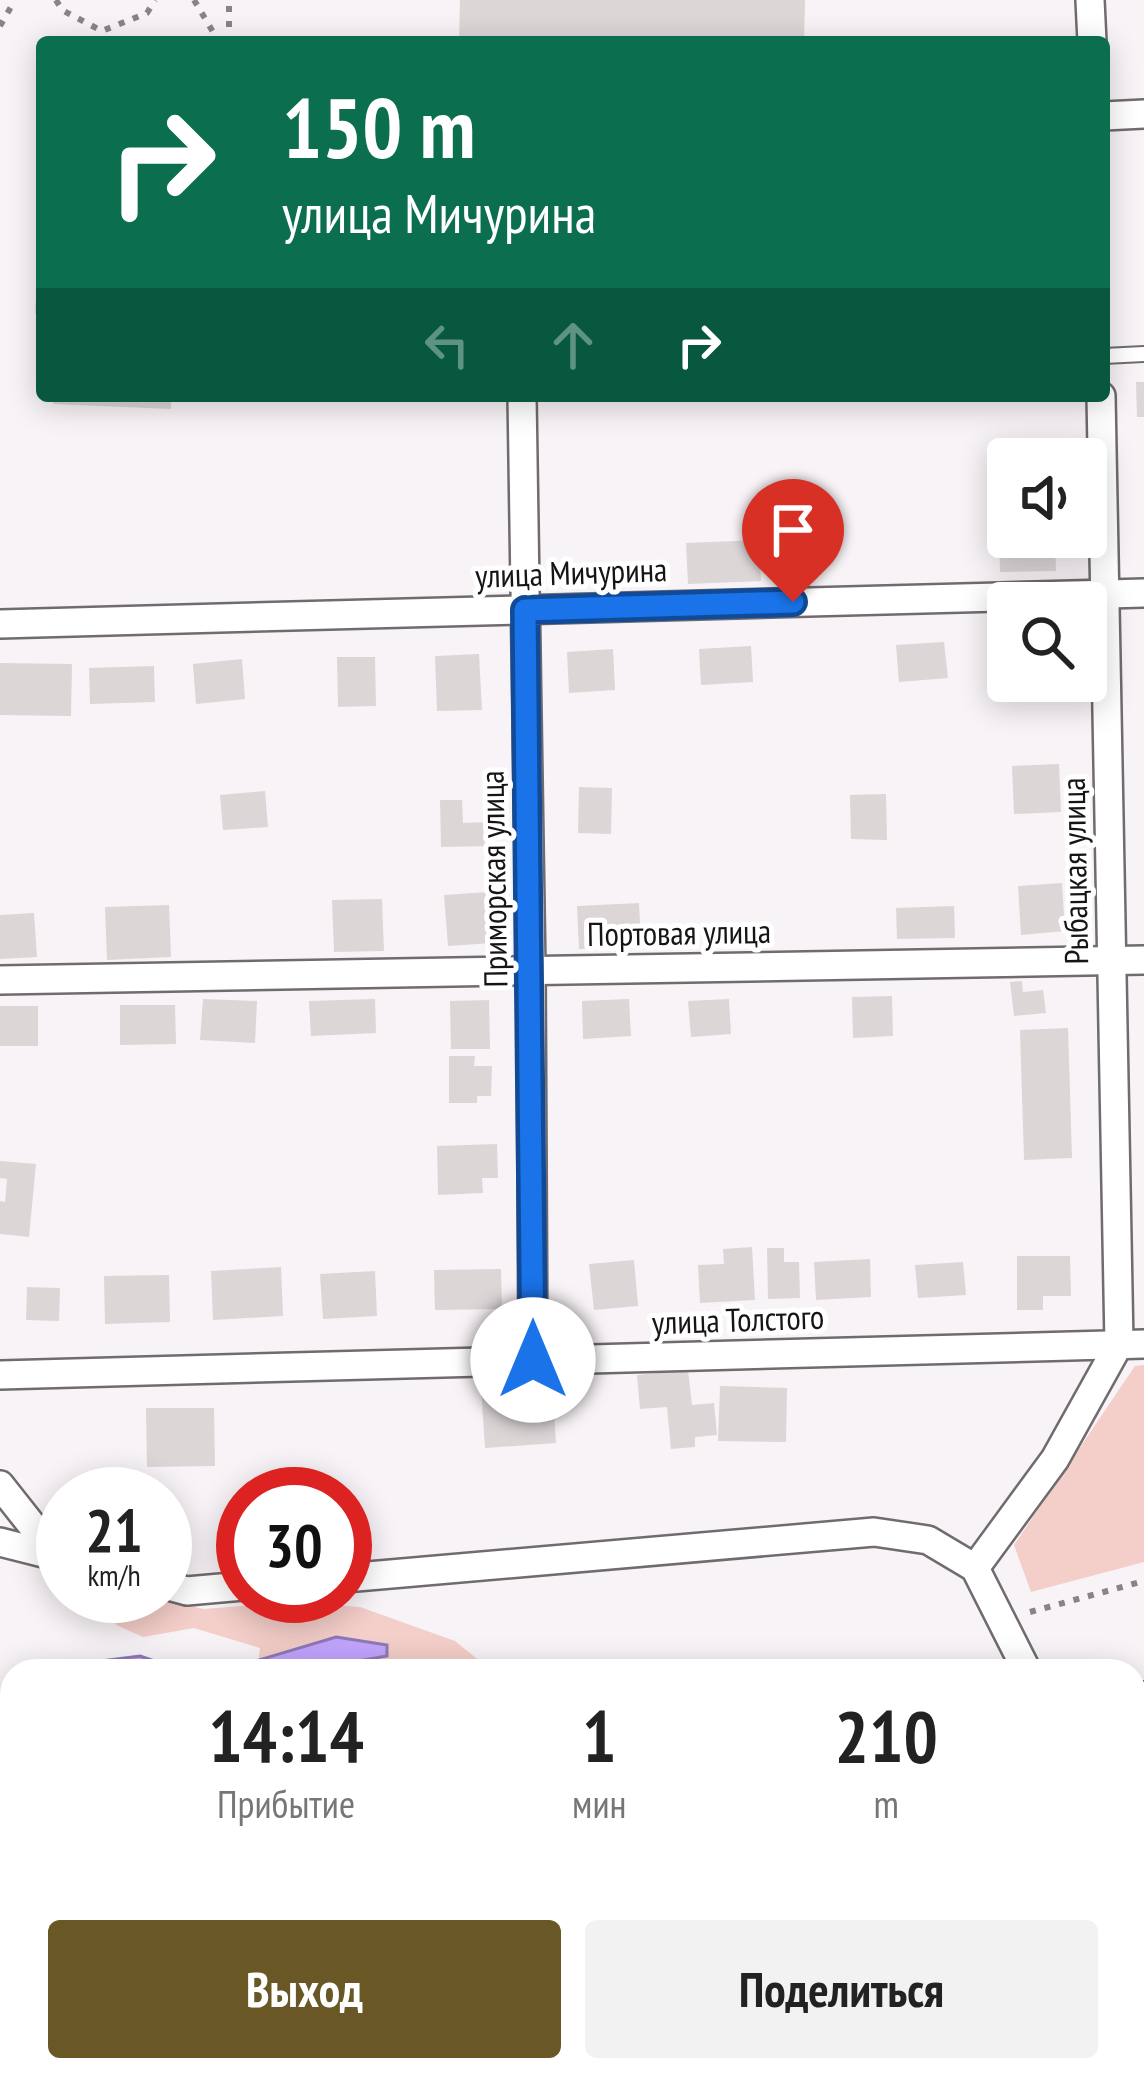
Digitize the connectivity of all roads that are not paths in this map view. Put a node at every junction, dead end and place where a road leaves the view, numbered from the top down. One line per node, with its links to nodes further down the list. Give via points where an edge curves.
1 (1090, 0): 2 (street)
2 (1092, 36)
3 (1144, 114): 4 (street)
4 (1110, 116)
5 (1144, 355): 6 (lane)
6 (1110, 356)
7 (522, 402): 13 (street, Приморская улица)
8 (1101, 402): 9 (street, Рыбацкая улица)
9 (1105, 582)
10 (1144, 592): 11 (street, улица Мичурина)
11 (1107, 594)
12 (987, 597): 13 (street, улица Мичурина)
13 (525, 610): 14 (street, улица Мичурина); 18 (street, Приморская улица)
14 (0, 624)
15 (1107, 699): 16 (street, Рыбацкая улица)
16 (1112, 960): 17 (street, Портовая улица); 18 (street, Портовая улица); 20 (street, Рыбацкая улица)
17 (1144, 960)
18 (531, 971): 19 (street, Портовая улица); 21 (street, Приморская улица)
19 (0, 980)
20 (1131, 1344): 21 (street, улица Толстого); 27 (street)
21 (533, 1360): 22 (street, улица Толстого)
22 (0, 1375)
23 (0, 1485): 24 (street)
24 (36, 1528)
25 (0, 1542): 26 (street)
26 (36, 1551)
27 (975, 1568): 28 (street, via 928,1540 874,1532); 29 (street)
28 (372, 1575)
29 (1021, 1659)

